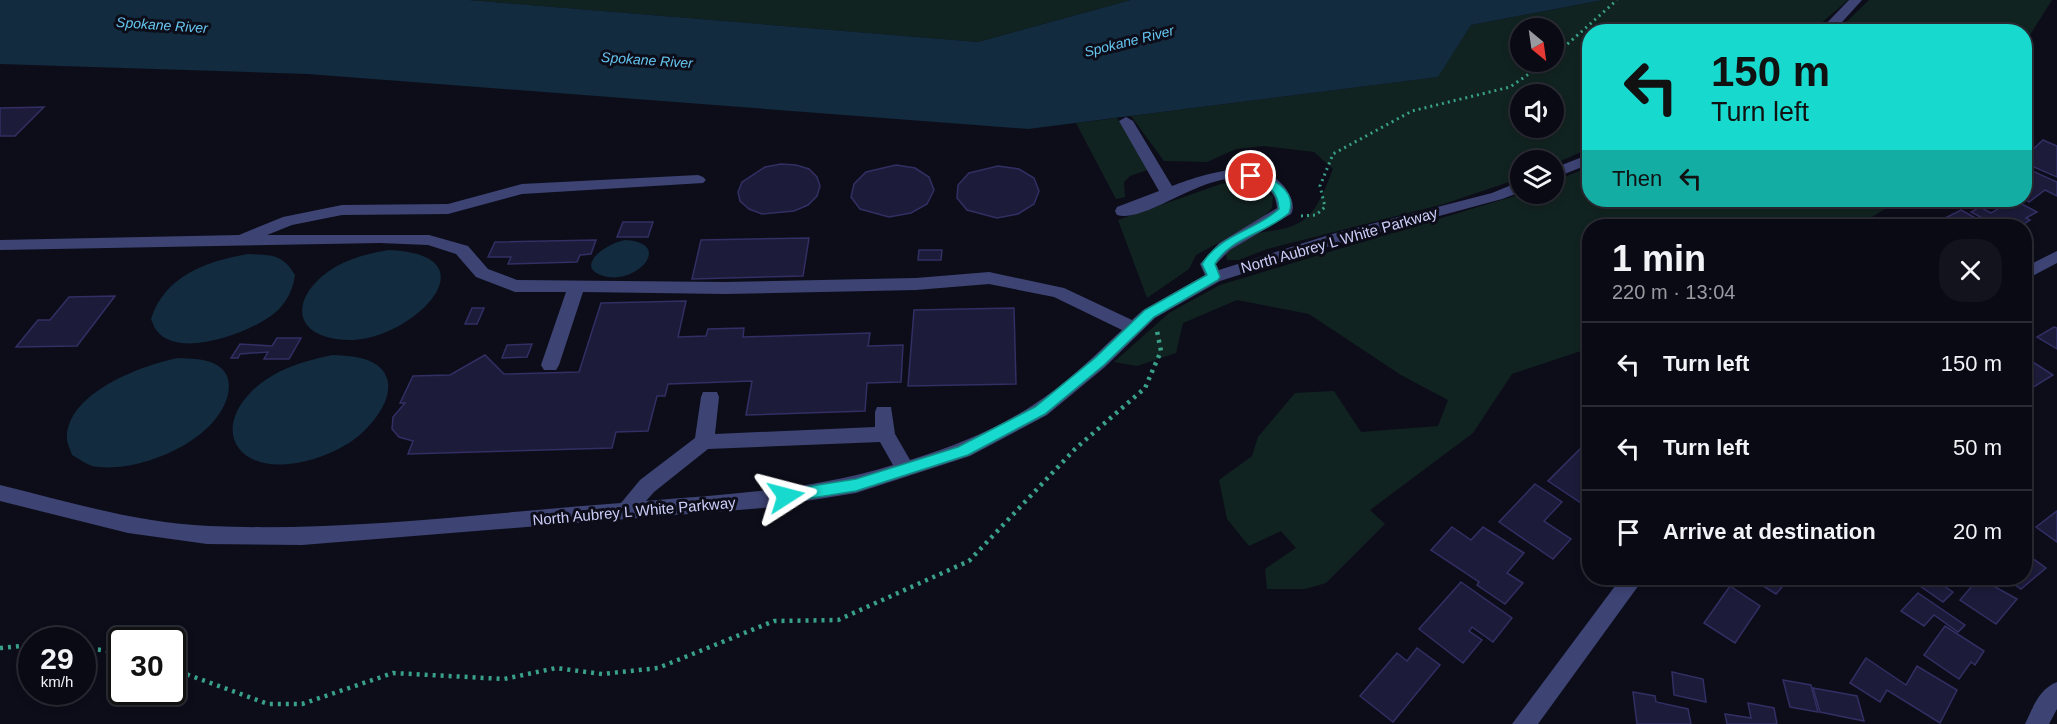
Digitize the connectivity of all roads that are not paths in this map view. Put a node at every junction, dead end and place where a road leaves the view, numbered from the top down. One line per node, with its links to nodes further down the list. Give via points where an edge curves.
1 (1856, 0): 2 (street)
2 (1835, 24)
3 (1126, 121): 8 (street)
4 (1582, 162): 5 (street)
5 (1564, 169)
6 (698, 180): 10 (street, via 522,189 448,208 342,210 289,221)
7 (1510, 191): 14 (street, North Aubrey L White Parkway)
8 (1168, 193): 9 (street); 14 (street, via 1218,177 1239,175 1263,178 1276,186 1284,199 1285,210 1279,216 1215,252 1208,264)
9 (1123, 212)
10 (231, 241): 11 (street); 15 (street, via 429,240 462,250 482,273 515,286)
11 (0, 245)
12 (2057, 256): 13 (street)
13 (2032, 270)
14 (1214, 277): 16 (street, North Aubrey L White Parkway, via 1149,314)
15 (577, 286): 16 (street, via 904,285 989,278 1058,292); 17 (street)
16 (1133, 328): 22 (street, North Aubrey L White Parkway, via 1099,362 1040,410 963,451)
17 (550, 364)
18 (710, 397): 21 (street)
19 (884, 412): 20 (street)
20 (885, 434): 21 (street); 22 (street)
21 (704, 442): 24 (street, via 647,486)
22 (905, 469): 24 (street, North Aubrey L White Parkway, via 856,485 763,500)
23 (0, 493): 24 (street, North Aubrey L White Parkway, via 128,525 207,536 302,536)
24 (625, 512)
25 (1628, 585): 27 (street)
26 (2057, 693): 28 (street, via 2045,706)
27 (1524, 724)
28 (2037, 724)

